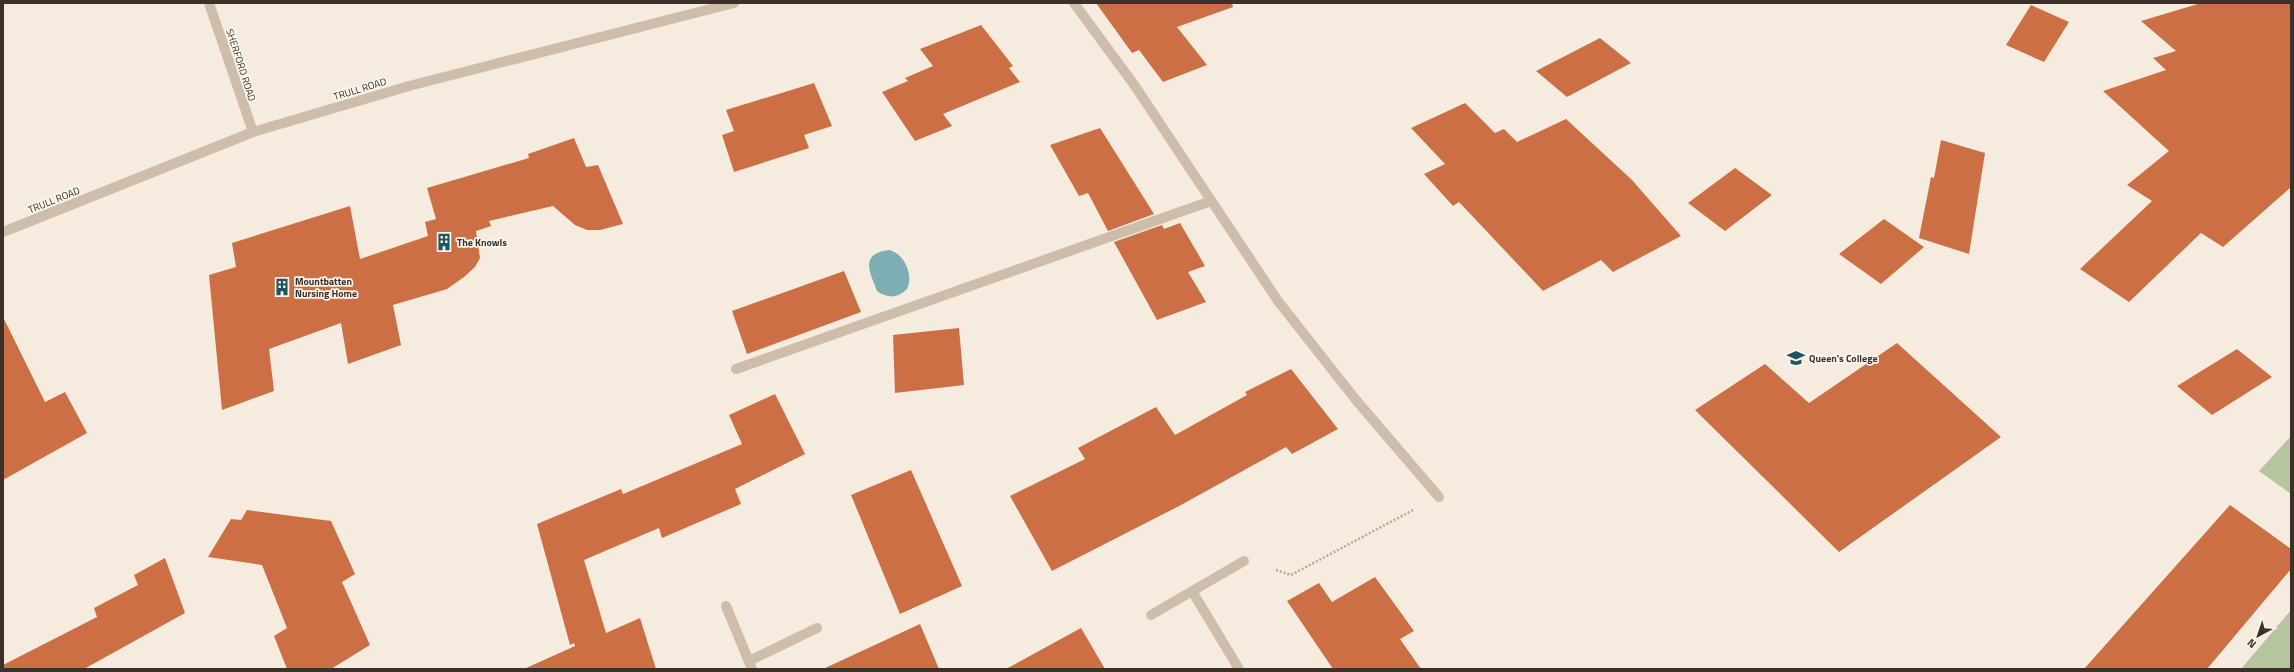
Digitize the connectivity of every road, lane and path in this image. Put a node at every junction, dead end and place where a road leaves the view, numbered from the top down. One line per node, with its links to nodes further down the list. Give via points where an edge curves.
1 (209, 3): 4 (street, SHERFORD ROAD)
2 (734, 3): 4 (street, TRULL ROAD, via 409,86)
3 (1074, 3): 5 (street, via 1135,86)
4 (253, 132): 6 (street, TRULL ROAD)
5 (1211, 201): 7 (street); 8 (street, via 1278,301 1356,400)
6 (3, 232)
7 (736, 369)
8 (1439, 497): 10 (path, via 1291,575)
9 (1244, 561): 11 (street)
10 (1276, 570)
11 (1192, 591): 13 (street); 16 (street)
12 (726, 606): 15 (street)
13 (1151, 615)
14 (817, 628): 15 (street)
15 (751, 665)
16 (1239, 669)

